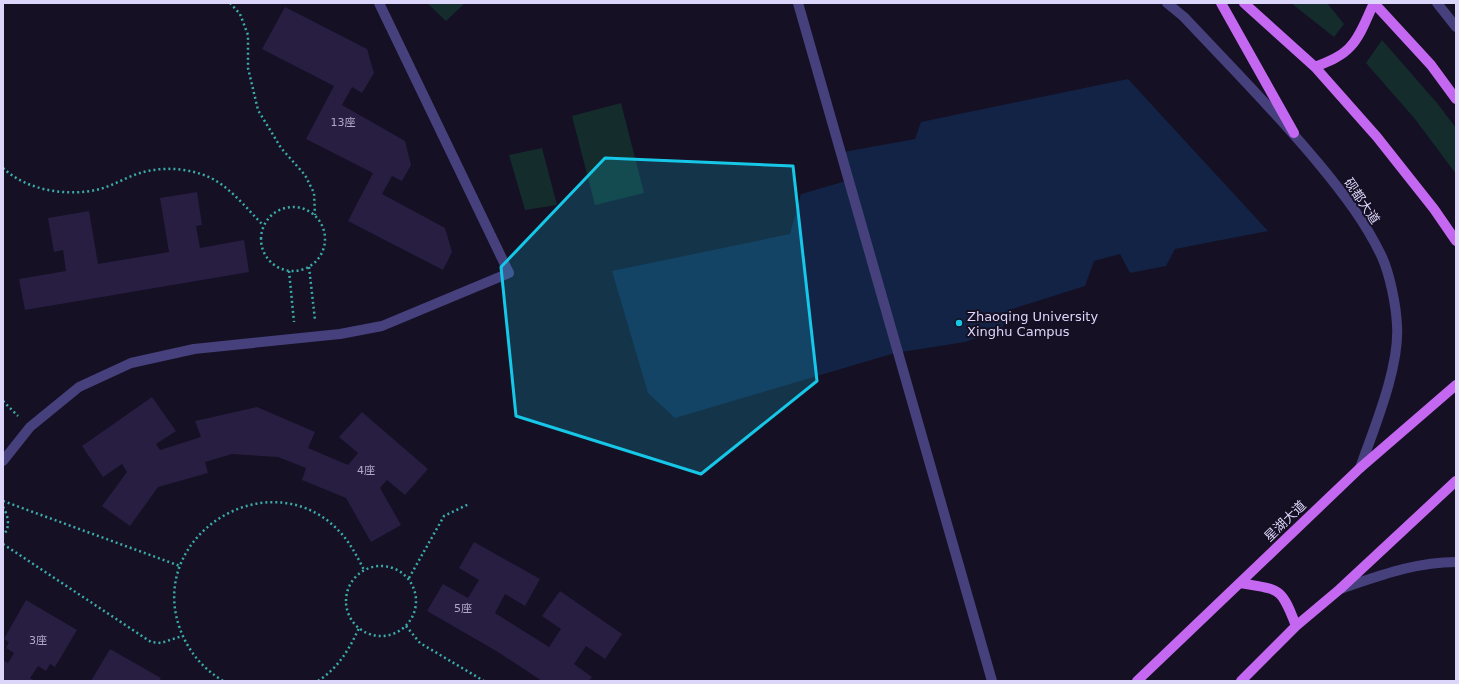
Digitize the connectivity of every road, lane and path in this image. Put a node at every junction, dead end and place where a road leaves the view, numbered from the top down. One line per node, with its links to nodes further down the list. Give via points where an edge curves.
1 (230, 3): 14 (path, via 240,14 248,35 248,68 258,110 281,148 305,175 314,193)
2 (379, 3): 19 (street, via 509,273 382,326)
3 (798, 3): 45 (street)
4 (1167, 3): 12 (street, 砚都大道)
5 (1221, 3): 12 (main road)
6 (1244, 3): 10 (main road)
7 (1374, 3): 10 (main road, via 1351,47); 11 (main road, via 1431,65)
8 (1437, 3): 9 (street)
9 (1456, 27)
10 (1315, 67): 16 (main road, via 1377,137)
11 (1456, 99)
12 (1294, 133): 25 (street, 砚都大道, via 1353,205 1382,258 1392,293 1397,326 1395,352 1387,392)
13 (3, 168): 15 (path, via 12,177 40,188 65,192 100,189 141,173 165,169 187,171 211,178 230,191)
14 (315, 215): 15 (path, via 302,208 287,207 277,210); 17 (path, via 322,223 326,242 317,261)
15 (263, 225): 18 (path, via 261,245 265,254 279,268)
16 (1456, 241)
17 (309, 267): 18 (path); 19 (path)
18 (289, 271): 20 (path)
19 (317, 336): 20 (street)
20 (296, 338): 23 (street, via 194,349 131,363 79,388)
21 (1456, 385): 25 (main road, 星湖大道)
22 (3, 401): 23 (path)
23 (30, 427): 24 (street)
24 (3, 461)
25 (1360, 468): 36 (main road, 星湖大道)
26 (1456, 481): 37 (main road)
27 (3, 501): 33 (path)
28 (469, 504): 35 (path, via 444,516)
29 (3, 506): 30 (path, via 8,520)
30 (3, 536)
31 (3, 544): 41 (path, via 151,642 161,643)
32 (1456, 562): 37 (street, via 1409,566)
33 (180, 566): 34 (path, via 194,541 218,518 249,505 266,502 290,505 319,516 347,540); 41 (path, via 175,587 175,603)
34 (364, 570): 35 (path, via 380,565 390,566); 40 (path, via 352,581 345,600 351,620)
35 (409, 578): 38 (path, via 415,588 417,600 416,611)
36 (1240, 583): 39 (main road, via 1276,589 1288,603); 46 (main road, 星湖大道)
37 (1340, 589): 39 (main road)
38 (406, 626): 40 (path, via 392,635 380,636 369,634); 44 (path, via 420,643)
39 (1296, 626): 47 (main road)
40 (359, 628): 43 (path, via 342,660 330,674)
41 (182, 636): 42 (path, via 201,664)
42 (223, 681)
43 (318, 681)
44 (484, 681)
45 (992, 681)
46 (1137, 681)
47 (1241, 681)

